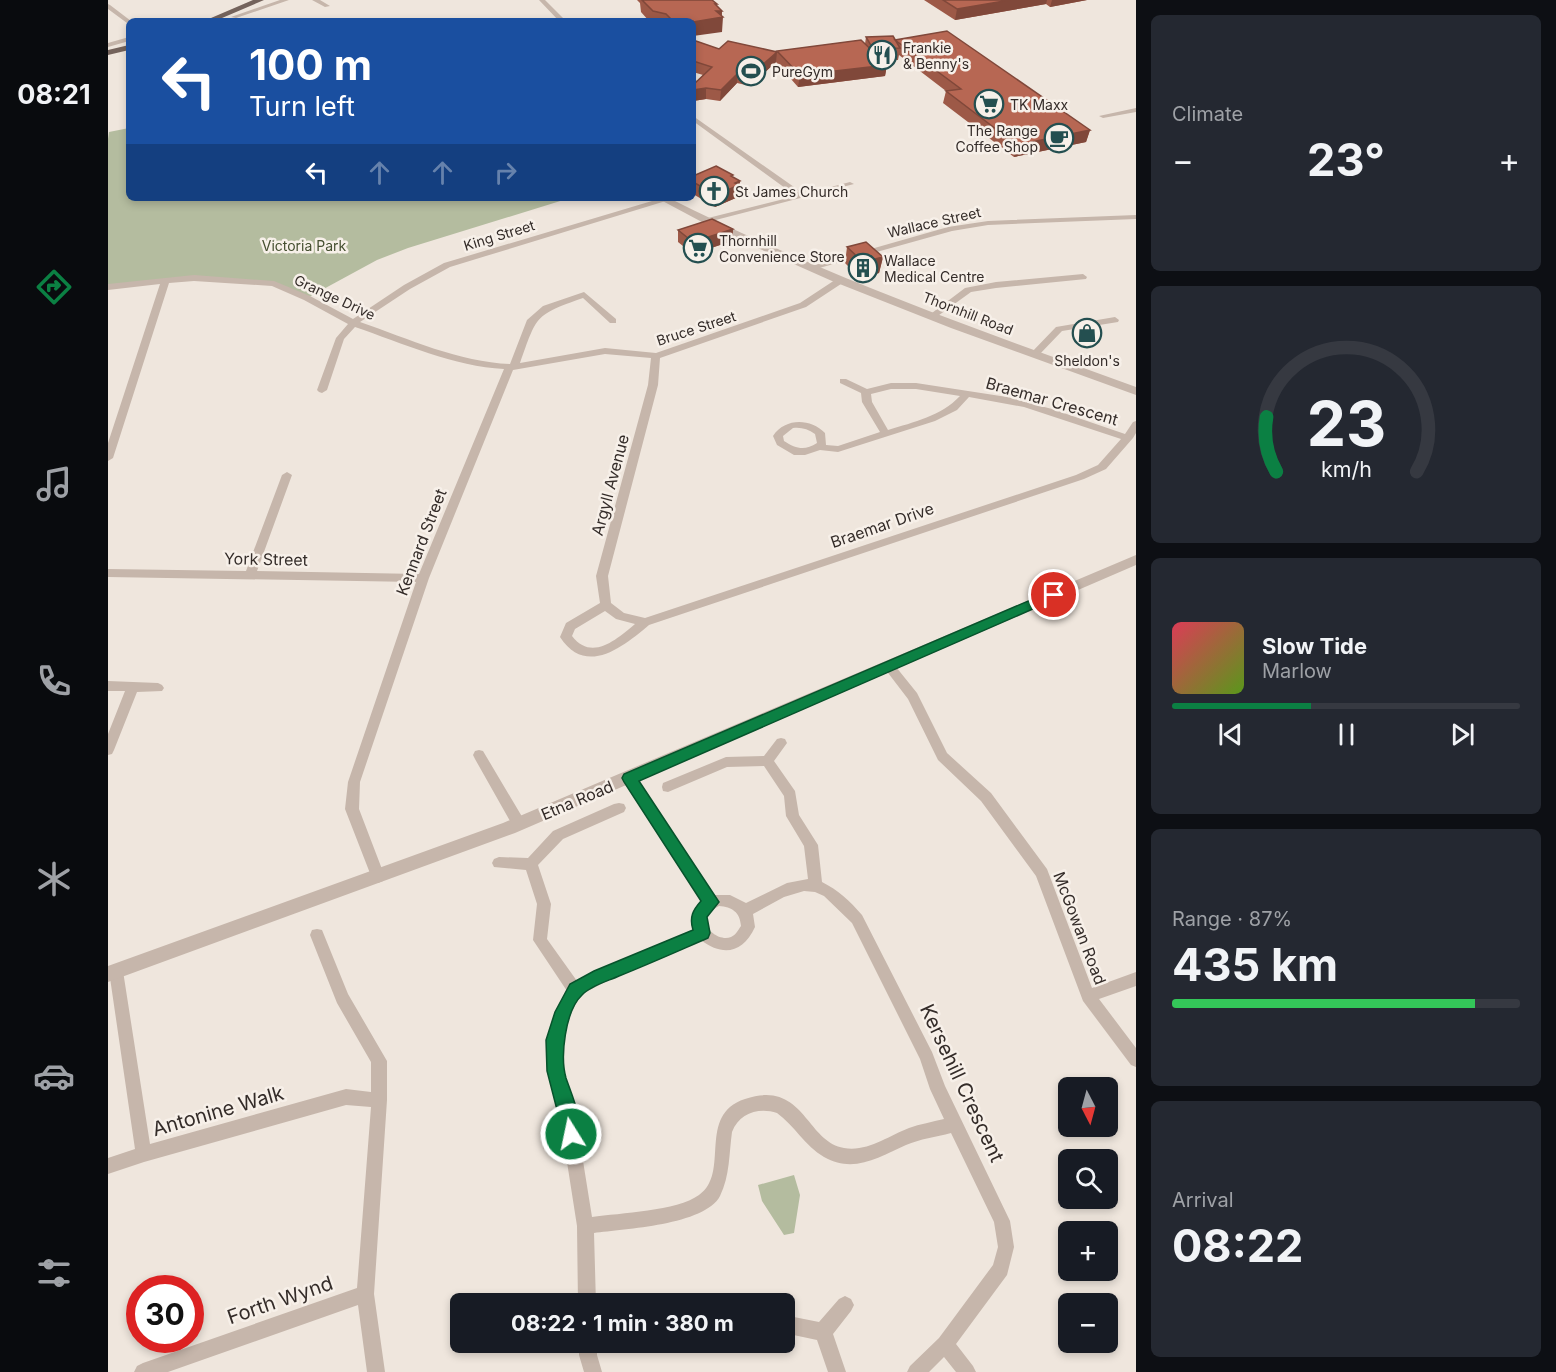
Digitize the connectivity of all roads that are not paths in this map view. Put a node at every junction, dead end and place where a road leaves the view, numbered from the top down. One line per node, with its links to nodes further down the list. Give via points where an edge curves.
1 (260, 0): 8 (main road)
2 (286, 0): 7 (street)
3 (315, 0): 6 (street)
4 (542, 0): 9 (street)
5 (108, 6): 10 (street)
6 (327, 6)
7 (234, 17)
8 (217, 18)
9 (560, 18)
10 (126, 20)
11 (126, 40): 12 (street)
12 (108, 45)
13 (126, 48): 14 (main road)
14 (108, 52)
15 (1136, 110): 16 (street)
16 (1103, 116)
17 (696, 119): 19 (street)
18 (850, 184): 19 (street)
19 (802, 196): 23 (street)
20 (657, 201): 32 (street, King Street, via 447,265)
21 (668, 201): 23 (street, Thornhill Road)
22 (1136, 217): 24 (street, Wallace Street, via 988,223 951,229)
23 (707, 221): 24 (street, Thornhill Road)
24 (812, 267): 27 (street, Thornhill Road)
25 (1083, 277): 29 (street, via 968,290)
26 (166, 280): 28 (street, Grange Drive); 32 (street, Grange Drive, via 194,278 274,284); 45 (street)
27 (841, 280): 29 (street, Thornhill Road); 34 (street, Bruce Street, via 803,304)
28 (108, 287)
29 (932, 316): 33 (street, Thornhill Road)
30 (1115, 320): 33 (street, via 1059,329)
31 (613, 321): 35 (street, Kennard Street, via 584,295 546,308 530,322)
32 (353, 323): 35 (street, Grange Drive, via 462,360); 37 (street, via 340,338)
33 (1035, 354): 38 (street, Thornhill Road)
34 (656, 356): 35 (street, Bruce Street, via 605,351); 51 (street, Argyll Avenue, via 653,385 602,576)
35 (512, 367): 50 (street, Kennard Street)
36 (843, 381): 39 (street)
37 (322, 390)
38 (1136, 391)
39 (866, 392): 40 (street, Braemar Crescent, via 883,385 921,386); 42 (street, via 867,402)
40 (967, 394): 42 (street, Braemar Crescent, via 954,408 932,419); 43 (street, Braemar Crescent, via 1018,403)
41 (1136, 424): 43 (street, Braemar Drive)
42 (886, 434): 44 (street, Braemar Crescent, via 838,449)
43 (1128, 438): 52 (street, Braemar Drive, via 1102,467 1080,477)
44 (819, 447)
45 (108, 458)
46 (287, 474): 49 (street)
47 (1136, 560): 53 (street, Etna Road)
48 (108, 573): 49 (street, York Street)
49 (250, 574): 50 (street, York Street)
50 (423, 578): 67 (street, Kennard Street, via 354,782 352,809)
51 (606, 604): 52 (street, via 620,616); 52 (street, via 570,626 566,637 577,649 593,652 619,645)
52 (645, 622)
53 (888, 665): 61 (street, Etna Road); 76 (street, McGowan Road, via 913,696 942,756 986,797 1042,873)
54 (108, 686): 55 (street)
55 (133, 687): 56 (street); 58 (street)
56 (158, 688)
57 (781, 743): 60 (street)
58 (108, 750)
59 (479, 755): 64 (street)
60 (767, 761): 62 (street, via 726,762); 68 (street, via 790,795 793,816 811,845)
61 (629, 778): 64 (street, Etna Road); 69 (street)
62 (668, 787)
63 (619, 808): 66 (street, via 558,835)
64 (519, 824): 67 (street, Etna Road)
65 (498, 863): 66 (street)
66 (531, 864): 75 (street, via 544,904 540,940)
67 (378, 877): 73 (street, Etna Road)
68 (815, 883): 70 (street, via 792,886); 79 (street, Kersehill Crescent, via 840,899 857,919 927,1057)
69 (711, 902): 70 (street, via 729,900); 71 (street, via 699,914)
70 (745, 911): 71 (street, via 748,927 738,941 716,943)
71 (702, 933): 75 (street)
72 (317, 935): 78 (street, via 342,998 379,1061)
73 (112, 972): 80 (street, Antonine Walk)
74 (1136, 979): 76 (street)
75 (575, 990): 82 (street, via 554,1040 555,1071 567,1111)
76 (1088, 996): 77 (street, McGowan Road)
77 (1136, 1060)
78 (379, 1100): 80 (street, Antonine Walk, via 346,1097); 84 (street)
79 (954, 1124): 82 (street, via 853,1158 829,1151 792,1113 775,1104 758,1102 735,1112 725,1128 720,1172 706,1200 686,1210); 88 (street, Kersehill Crescent, via 1002,1221 1006,1247 1001,1269)
80 (144, 1154): 81 (street)
81 (108, 1166)
82 (585, 1226): 83 (street)
83 (586, 1293)
84 (365, 1294): 90 (street, Forth Wynd); 91 (street)
85 (845, 1305): 87 (street)
86 (795, 1326): 87 (street)
87 (823, 1332): 93 (street)
88 (945, 1344): 94 (street, Kersehill Crescent); 95 (street)
89 (588, 1353): 92 (street)
90 (143, 1372)
91 (376, 1372)
92 (593, 1372)
93 (837, 1372)
94 (916, 1372)
95 (967, 1372)

